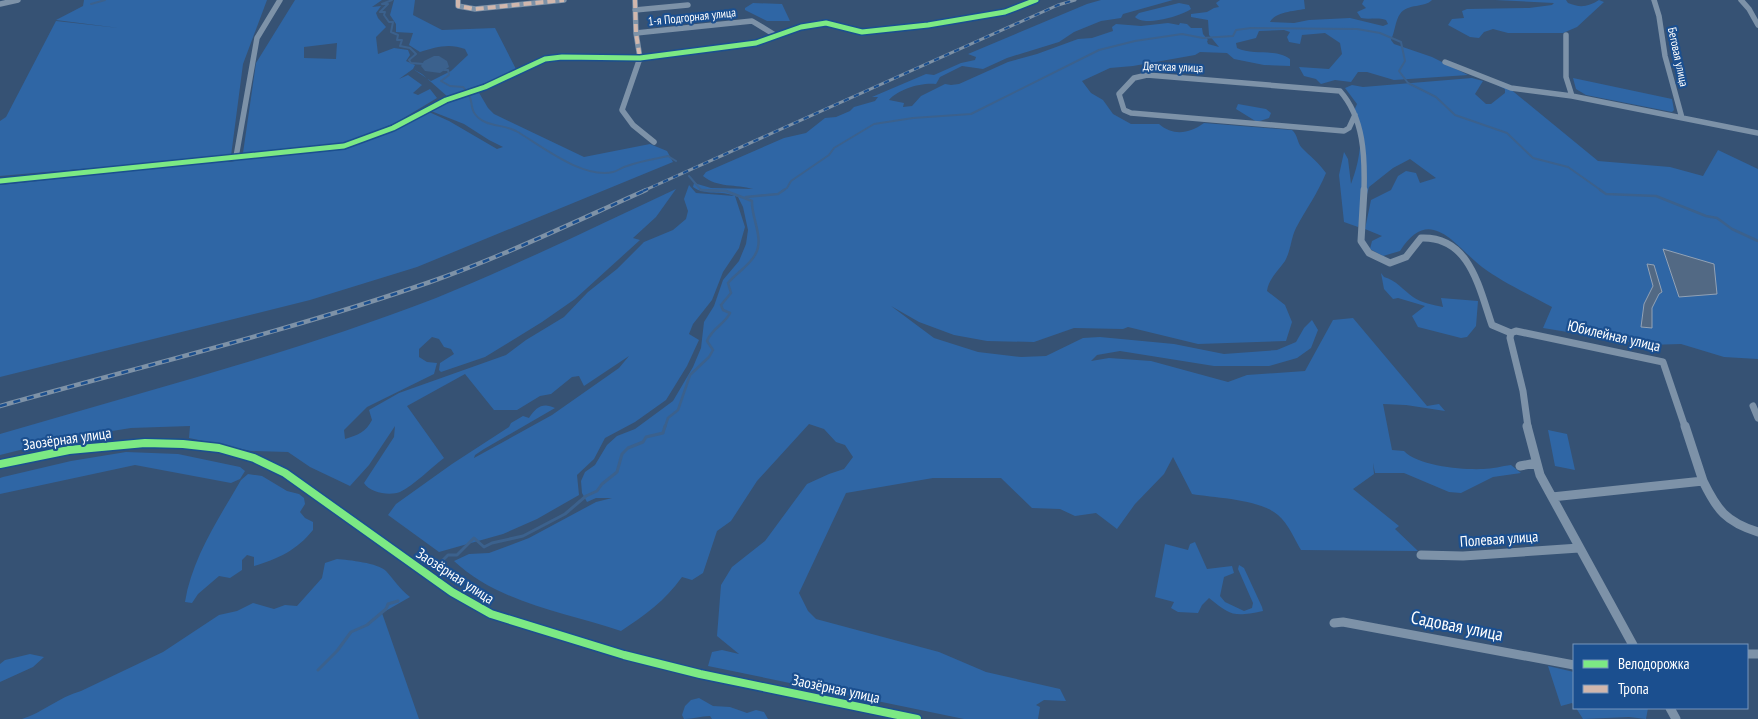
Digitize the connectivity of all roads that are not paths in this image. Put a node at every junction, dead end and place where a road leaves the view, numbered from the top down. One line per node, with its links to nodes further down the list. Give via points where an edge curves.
1 (18, 0): 10 (street)
2 (280, 0): 24 (street, via 257,38)
3 (458, 0): 9 (street, via 458,6 468,9)
4 (564, 0): 9 (street)
5 (635, 0): 12 (street)
6 (1036, 0): 15 (street, via 1005,12 928,25 862,32 826,23)
7 (1654, 0): 21 (street, Беговая улица)
8 (1741, 0): 13 (street)
9 (543, 1)
10 (0, 4)
11 (688, 5): 12 (street)
12 (635, 10): 14 (street)
13 (1758, 25)
14 (636, 33): 15 (street, 1-я Подгорная улица, via 752,21); 17 (street)
15 (775, 35): 17 (street, via 756,42)
16 (1566, 35): 19 (street, via 1566,77)
17 (640, 58): 23 (street, via 622,110 633,125); 24 (street, via 545,59 478,90 446,100 359,142)
18 (1445, 62): 19 (street, via 1511,88)
19 (1572, 96): 21 (street)
20 (1355, 115): 20 (street, Детская улица, via 1344,131 1141,113 1124,110 1120,94 1140,75 1336,89 1347,97); 26 (street, via 1362,145 1364,176 1360,241 1363,250 1371,257 1390,263 1406,257 1421,238 1441,239 1450,244 1459,250 1476,280 1492,325)
21 (1682, 118): 22 (street)
22 (1758, 133)
23 (654, 142)
24 (236, 158): 25 (street)
25 (0, 181)
26 (1511, 333): 29 (street); 32 (street, Юбилейная улица, via 1525,332 1663,362)
27 (1753, 406): 28 (street)
28 (1758, 418)
29 (1536, 463): 31 (street); 33 (street)
30 (0, 464): 40 (street, Заозёрная улица, via 96,447 166,442 230,452 285,473 452,592 491,614 624,655 700,674)
31 (1520, 466)
32 (1703, 481): 33 (street); 34 (street, via 1718,512 1730,522)
33 (1551, 497): 35 (street)
34 (1758, 532)
35 (1579, 548): 36 (street, Полевая улица, via 1463,556); 38 (street)
36 (1421, 555)
37 (1334, 623): 39 (street, Садовая улица, via 1343,622)
38 (1632, 644)
39 (1573, 665)
40 (917, 719)

